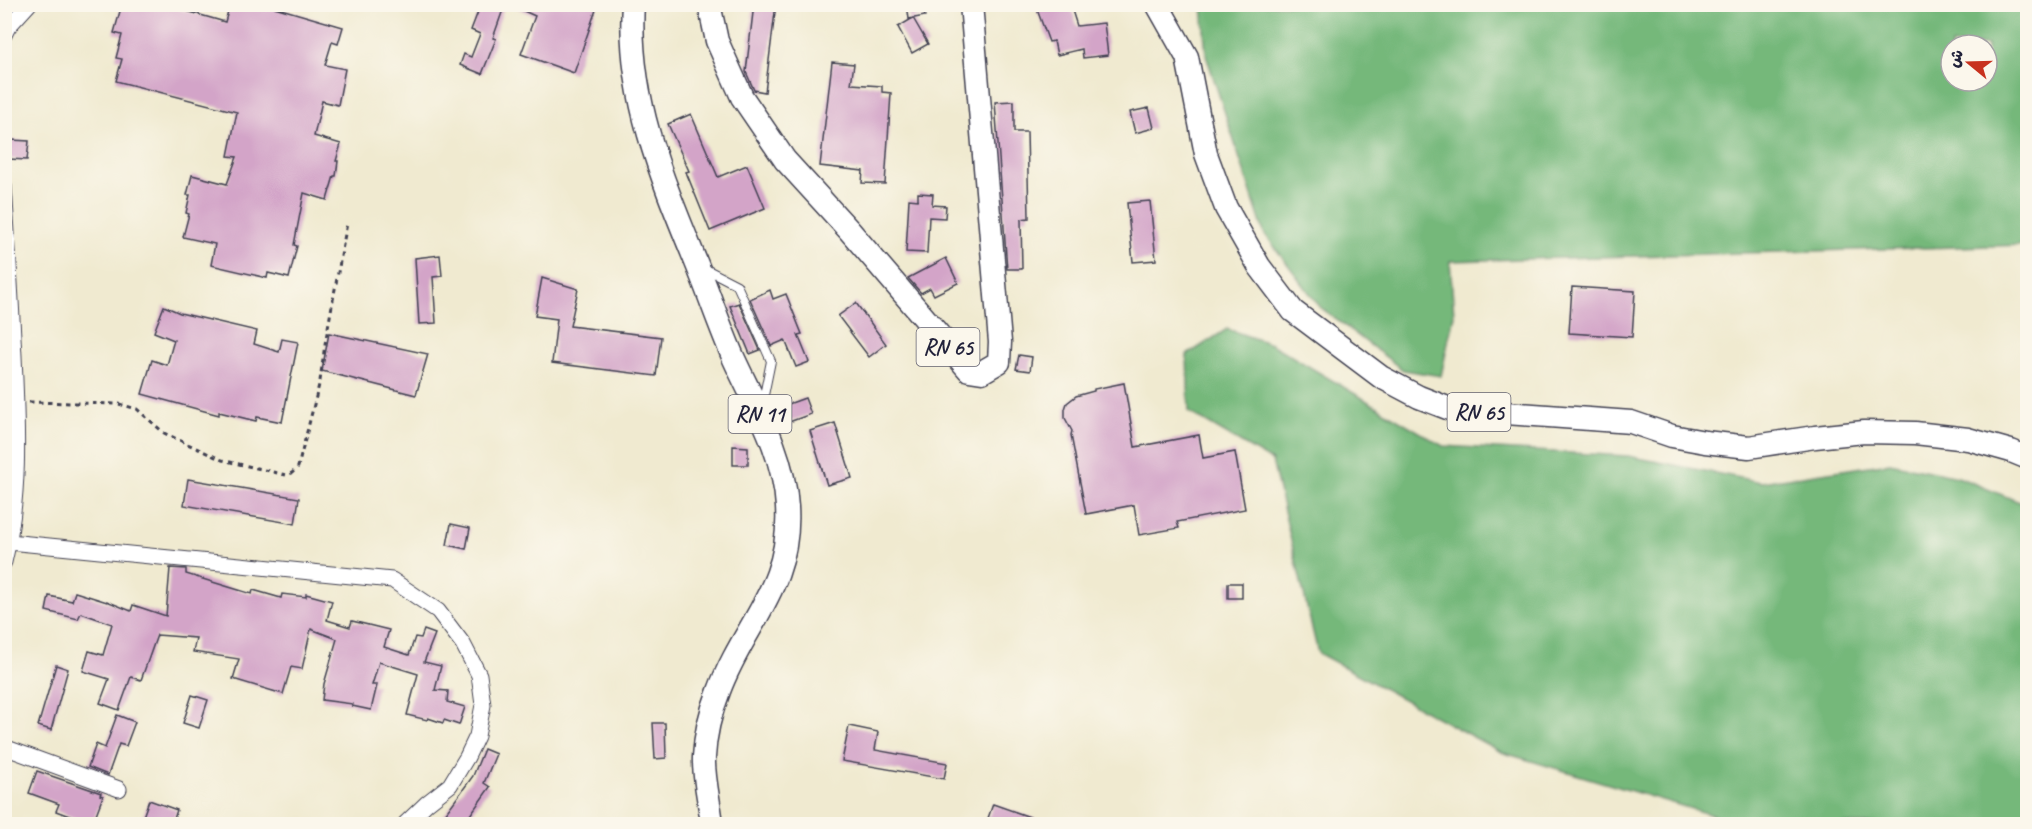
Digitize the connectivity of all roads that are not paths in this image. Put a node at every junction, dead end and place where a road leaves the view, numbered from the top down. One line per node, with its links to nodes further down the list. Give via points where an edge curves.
1 (29, 4): 6 (street)
2 (633, 4): 8 (main road, RN 11, via 637,88 644,123)
3 (709, 4): 4 (main road, RN 65, via 717,40 742,97 785,160 969,370 982,372 999,362 1000,342)
4 (971, 4)
5 (1157, 4): 10 (main road, RN 65, via 1187,57 1206,154 1226,208 1259,266 1293,311 1382,377 1419,397 1450,409 1631,422 1672,436 1749,447 1864,432 1915,433 1968,438)
6 (4, 35)
7 (4, 186): 11 (street, via 16,401 17,482)
8 (697, 264): 9 (main road, RN 11); 9 (lane, via 737,285 771,361)
9 (760, 415): 16 (main road, RN 11, via 776,449 784,479 787,542 777,578 729,668 712,712 704,758)
10 (2028, 458)
11 (9, 542): 12 (street); 15 (street, via 392,580 438,611 463,644 479,675 483,705 477,736 450,785)
12 (4, 562)
13 (4, 747): 14 (street)
14 (119, 789)
15 (405, 825)
16 (712, 825)

